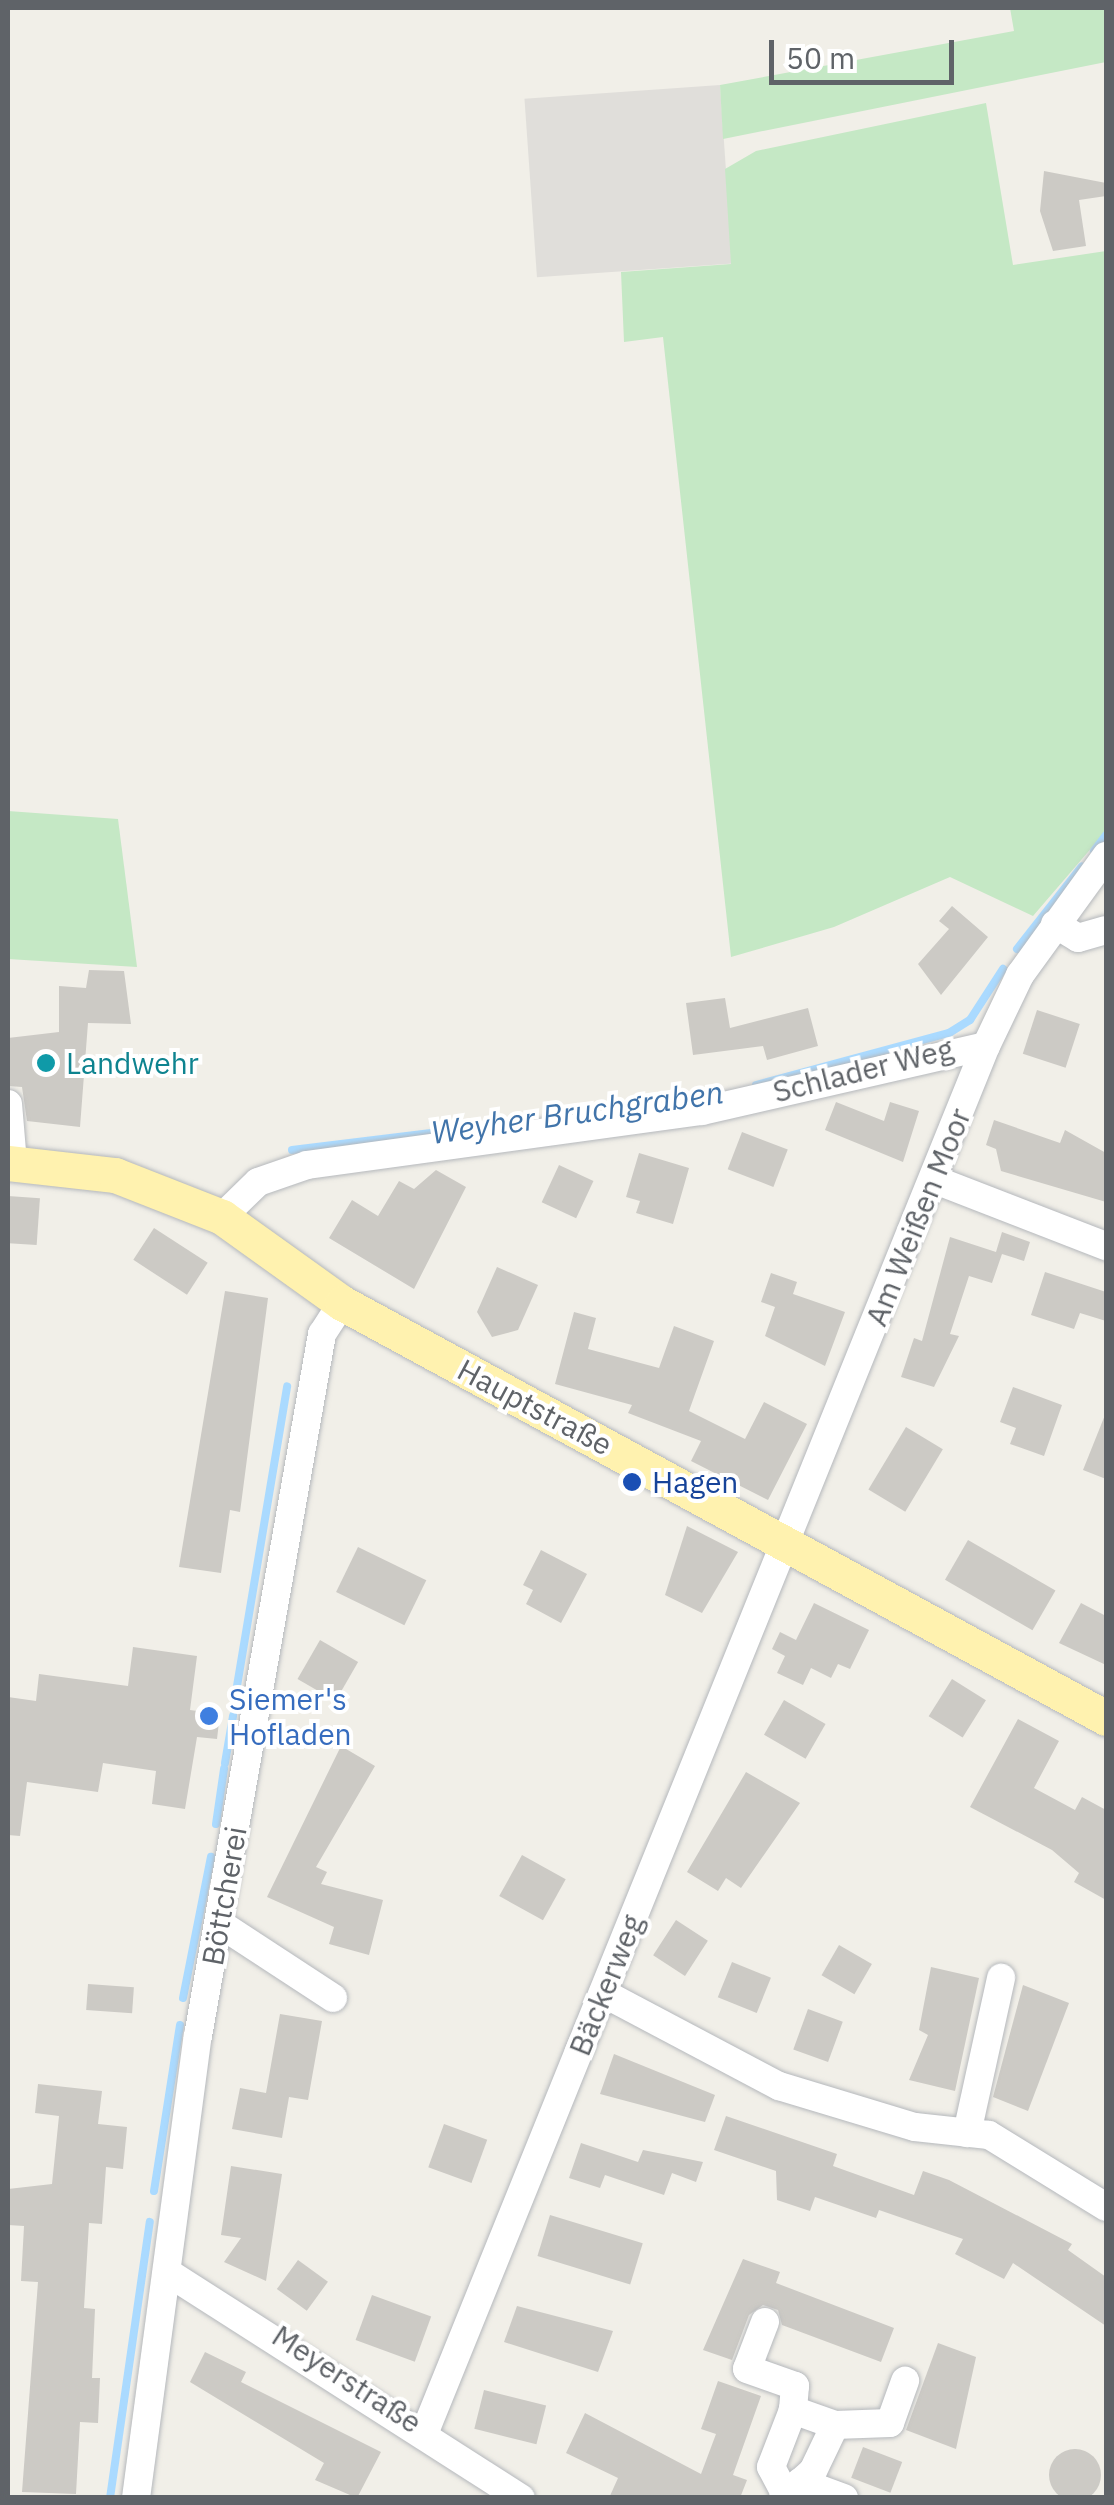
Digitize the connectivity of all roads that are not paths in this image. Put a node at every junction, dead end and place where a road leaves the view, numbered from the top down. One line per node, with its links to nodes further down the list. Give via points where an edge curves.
1 (1106, 856): 2 (street, Am Weißen Moor)
2 (1055, 924): 3 (street, via 1078,938); 4 (street, Am Weißen Moor)
3 (1106, 930)
4 (986, 1046): 7 (street, Am Weißen Moor); 8 (street, Schlader Weg, via 974,1042 702,1111 307,1166 258,1182)
5 (8, 1104): 6 (street)
6 (10, 1163): 8 (main road, Hauptstraße, via 114,1175)
7 (933, 1179): 9 (street); 11 (street, Am Weißen Moor)
8 (222, 1217): 10 (main road, Hauptstraße)
9 (1106, 1246)
10 (342, 1303): 11 (main road, Hauptstraße); 13 (street, Böttcherei, via 322,1334)
11 (781, 1538): 12 (main road, Hauptstraße); 15 (street, Bäckerweg)
12 (1106, 1718)
13 (220, 1924): 16 (street); 19 (street, Böttcherei)
14 (1001, 1978): 17 (street)
15 (603, 1994): 17 (street, via 779,2086 845,2110); 24 (street, Bäckerweg)
16 (333, 1998)
17 (967, 2133): 18 (street, via 1042,2162)
18 (1106, 2207)
19 (167, 2272): 24 (street, Meyerstraße); 26 (street, Böttcherei)
20 (765, 2322): 22 (street, via 746,2369 795,2386)
21 (905, 2381): 23 (street, via 890,2423)
22 (793, 2410): 23 (street); 25 (street, via 771,2467)
23 (835, 2426): 25 (street)
24 (426, 2429): 27 (street, Meyerstraße)
25 (790, 2491): 28 (street)
26 (136, 2498)
27 (521, 2498)
28 (844, 2498)

